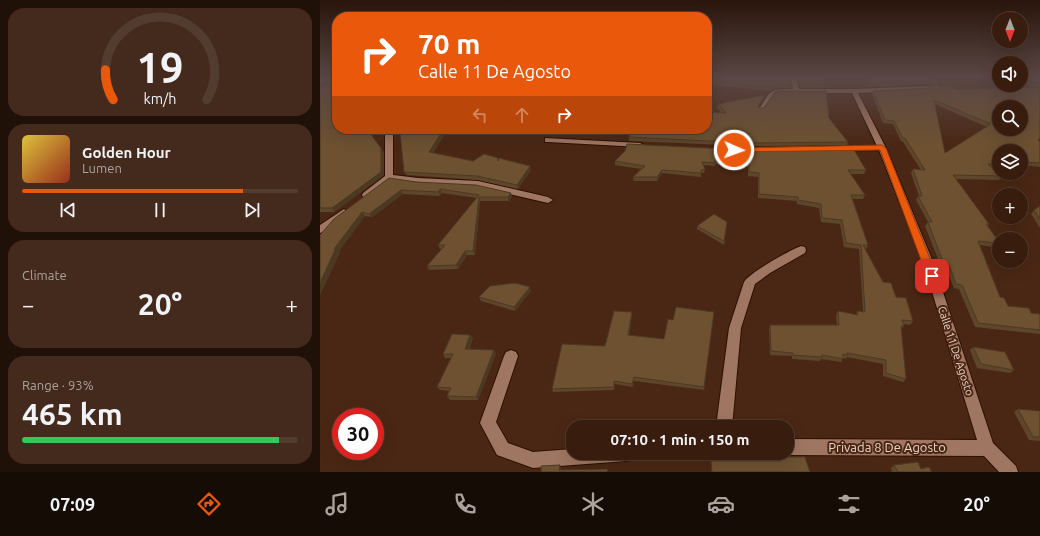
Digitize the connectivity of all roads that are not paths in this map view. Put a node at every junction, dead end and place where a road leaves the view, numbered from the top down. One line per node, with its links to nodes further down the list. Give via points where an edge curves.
1 (768, 99): 3 (street)
2 (858, 99): 7 (street, Calle 11 De Agosto)
3 (762, 108)
4 (389, 134): 9 (street)
5 (548, 140): 6 (street)
6 (649, 145)
7 (882, 148): 8 (street); 16 (street, Calle 11 De Agosto, via 928,262)
8 (797, 149)
9 (389, 177): 10 (street, via 478,184); 11 (street)
10 (548, 200)
11 (320, 230)
12 (801, 250): 14 (street, via 750,282 735,328)
13 (511, 356): 17 (street, via 488,423 503,449 533,460)
14 (725, 420)
15 (794, 446): 16 (street, Privada 8 De Agosto)
16 (987, 448): 18 (street, Calle 11 De Agosto)
17 (566, 458)
18 (1010, 472)

